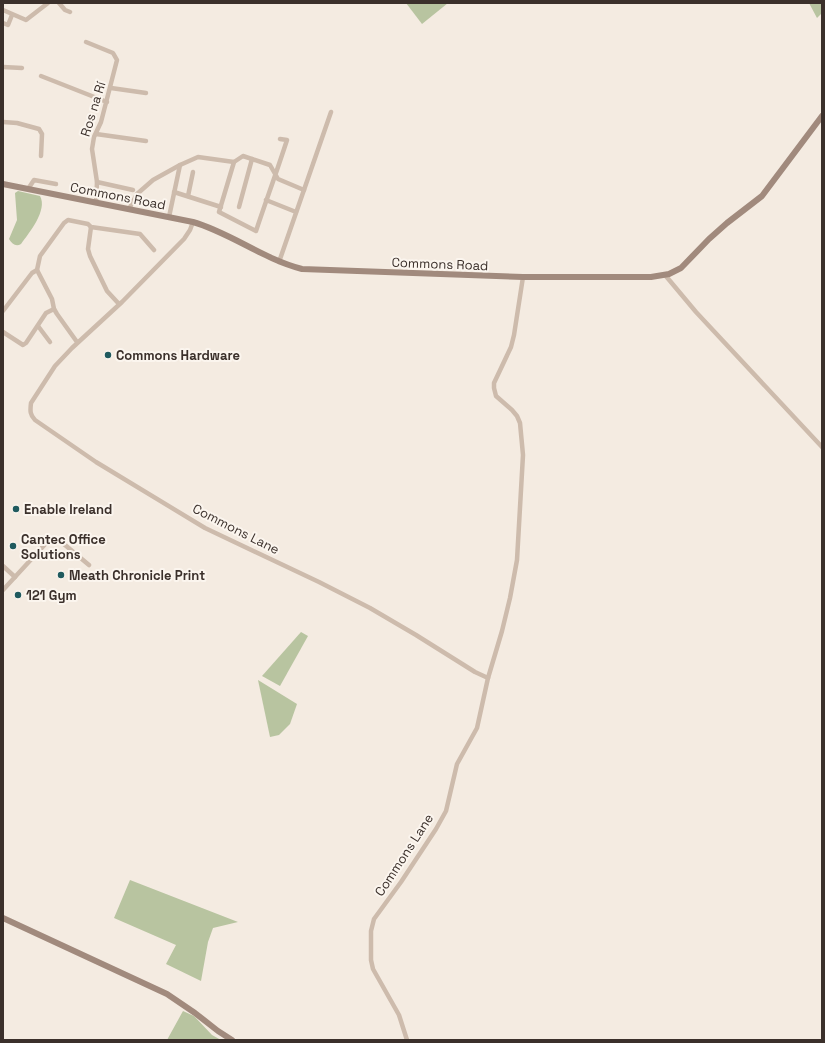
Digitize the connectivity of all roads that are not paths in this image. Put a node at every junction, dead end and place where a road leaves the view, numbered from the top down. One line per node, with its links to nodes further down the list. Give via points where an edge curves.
1 (48, 3): 5 (street, via 26,20)
2 (59, 3): 4 (street)
3 (3, 10): 5 (street)
4 (70, 12)
5 (12, 15): 6 (street, via 8,25)
6 (3, 22)
7 (86, 42): 11 (street, Ros na Rí, via 108,50 116,56 117,65)
8 (3, 67): 9 (street)
9 (22, 68)
10 (41, 76): 13 (street)
11 (111, 88): 12 (street); 13 (street, Ros na Rí)
12 (146, 93)
13 (107, 102): 17 (street, Ros na Rí)
14 (331, 112): 31 (street)
15 (822, 116): 46 (street, Commons Road, via 762,196 709,238 681,268)
16 (3, 122): 20 (street, via 39,129 42,134)
17 (96, 134): 19 (street); 26 (street, Ros na Rí, via 92,150)
18 (280, 139): 25 (street, via 287,140)
19 (146, 142)
20 (41, 156)
21 (252, 159): 22 (street, via 243,156); 25 (street, via 270,166); 37 (street)
22 (234, 162): 23 (street, via 198,157); 36 (street)
23 (180, 164): 32 (street); 38 (street, via 153,180 137,194)
24 (193, 172): 33 (street)
25 (275, 175): 31 (street, via 278,179); 34 (street)
26 (97, 182): 30 (street); 35 (street, Ros na Rí)
27 (3, 184): 29 (street, Commons Road)
28 (56, 184): 29 (street, via 34,180)
29 (28, 189): 35 (street, Commons Road)
30 (133, 190)
31 (304, 190): 39 (street)
32 (174, 192): 33 (street); 40 (street)
33 (188, 196): 36 (street)
34 (266, 200): 36 (street, via 256,231 220,212); 39 (street)
35 (96, 203): 38 (street, Commons Road)
36 (221, 207)
37 (239, 207)
38 (129, 209): 40 (street, Commons Road)
39 (296, 212): 44 (street)
40 (169, 216): 41 (street, Commons Road)
41 (193, 222): 44 (street, Commons Road, via 225,234); 48 (street, Commons Lane, via 184,239)
42 (91, 227): 43 (street, via 140,234); 45 (street, via 74,220 64,223 40,256); 48 (street, via 88,249 90,256 106,291)
43 (154, 250)
44 (279, 262): 47 (street, Commons Road, via 316,271)
45 (37, 270): 49 (street, via 52,299); 50 (street, via 32,272)
46 (665, 275): 47 (street, Commons Road); 55 (street)
47 (523, 277): 60 (street, Commons Lane, via 511,347 494,383 496,396 512,410 520,423 523,455 514,576)
48 (120, 304): 54 (street, Commons Lane)
49 (54, 309): 51 (street, via 46,313); 54 (street)
50 (3, 311)
51 (38, 326): 52 (street, via 23,345); 53 (street)
52 (3, 332)
53 (50, 342)
54 (77, 342): 60 (street, Commons Lane, via 55,366 31,403 31,416 35,420 96,462 205,528 370,608)
55 (822, 447)
56 (89, 565): 58 (street, via 59,540 54,539 49,540)
57 (3, 566): 58 (street)
58 (15, 577): 59 (street)
59 (3, 590)
60 (488, 678): 63 (street, Commons Lane, via 477,728 457,764 446,811 372,924 373,969 399,1014)
61 (3, 918): 62 (street, via 167,994)
62 (232, 1040)
63 (407, 1040)

